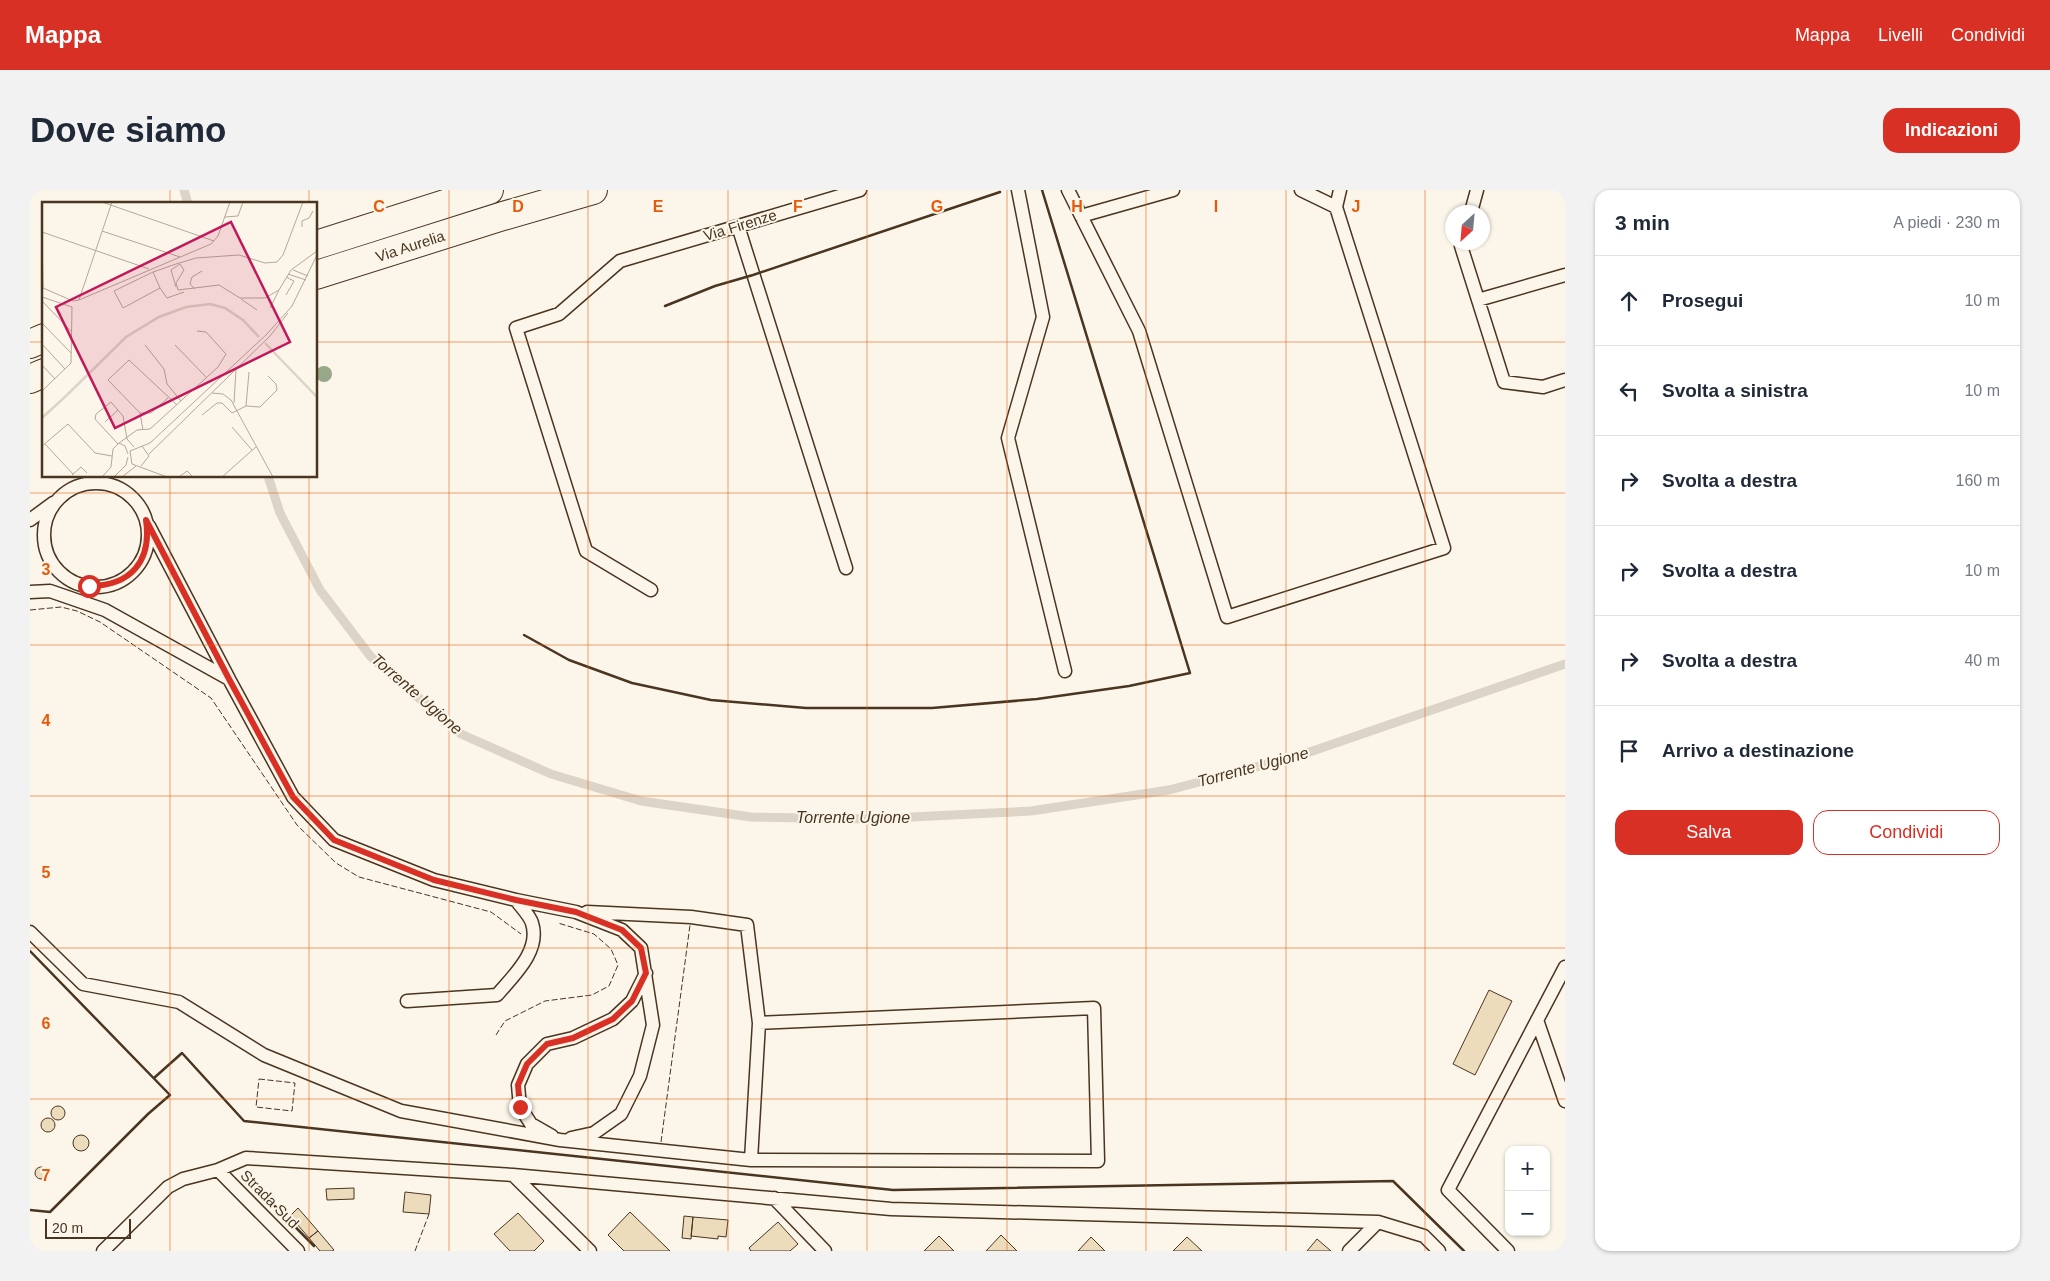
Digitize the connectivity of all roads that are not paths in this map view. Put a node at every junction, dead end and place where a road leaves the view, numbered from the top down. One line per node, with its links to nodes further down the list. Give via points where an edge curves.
1 (489, 190): 14 (main road, Via Aurelia)
2 (593, 190): 16 (main road, Via Aurelia)
3 (860, 190): 13 (lane, Via Firenze)
4 (1018, 190): 30 (lane, via 1043,317 1008,438)
5 (1068, 190): 12 (lane)
6 (1173, 190): 12 (lane)
7 (1301, 190): 11 (lane)
8 (1340, 190): 11 (lane)
9 (1477, 190): 10 (lane)
10 (1472, 205)
11 (1336, 207): 12 (lane, via 1444,548 1227,617 1140,331)
12 (1081, 216)
13 (738, 226): 27 (lane); 28 (lane, Via Firenze, via 620,261 559,314 516,328 586,551)
14 (318, 244)
15 (1462, 250): 18 (lane)
16 (318, 274)
17 (1565, 275): 18 (lane)
18 (1478, 300): 23 (lane, via 1504,382 1543,387)
19 (42, 339): 20 (main road)
20 (30, 344)
21 (42, 374): 22 (main road)
22 (30, 379)
23 (1565, 380)
24 (61, 497): 25 (lane); 26 (lane, via 73,488 88,484 110,485 130,495); 26 (lane, via 46,522 47,551 63,575 89,586 118,582 140,563 146,549)
25 (30, 520)
26 (146, 520): 31 (lane)
27 (846, 568)
28 (651, 590)
29 (30, 592): 31 (lane, via 50,591 105,610)
30 (1065, 671)
31 (229, 679): 32 (lane, via 293,797 334,840 434,880)
32 (516, 900): 33 (lane); 37 (lane, via 532,923 533,946 518,972 497,995)
33 (576, 912): 36 (lane, via 622,930 641,948); 39 (lane, via 691,917 747,926)
34 (30, 932): 41 (lane, via 82,984 179,1002 264,1055 402,1111)
35 (1565, 967): 38 (lane)
36 (646, 973): 41 (lane, via 653,1025 640,1076 621,1114 594,1133); 41 (lane, via 632,1001 613,1019 573,1038 547,1044 527,1064 518,1085 520,1107 531,1124)
37 (407, 1001)
38 (1537, 1020): 40 (lane); 53 (lane, via 1448,1190)
39 (759, 1023): 42 (lane); 42 (lane, via 1094,1008 1098,1161)
40 (1565, 1101)
41 (560, 1140): 42 (lane)
42 (751, 1160)
43 (218, 1170): 44 (lane, via 246,1158); 47 (lane, via 184,1178 168,1187); 48 (lane, Strada Sud)
44 (513, 1175): 45 (lane); 49 (lane)
45 (774, 1198): 46 (lane, via 891,1210); 50 (lane)
46 (1378, 1222): 51 (lane); 52 (lane, via 1424,1236)
47 (103, 1251)
48 (298, 1251)
49 (590, 1251)
50 (825, 1251)
51 (1349, 1251)
52 (1439, 1251)
53 (1508, 1251)

